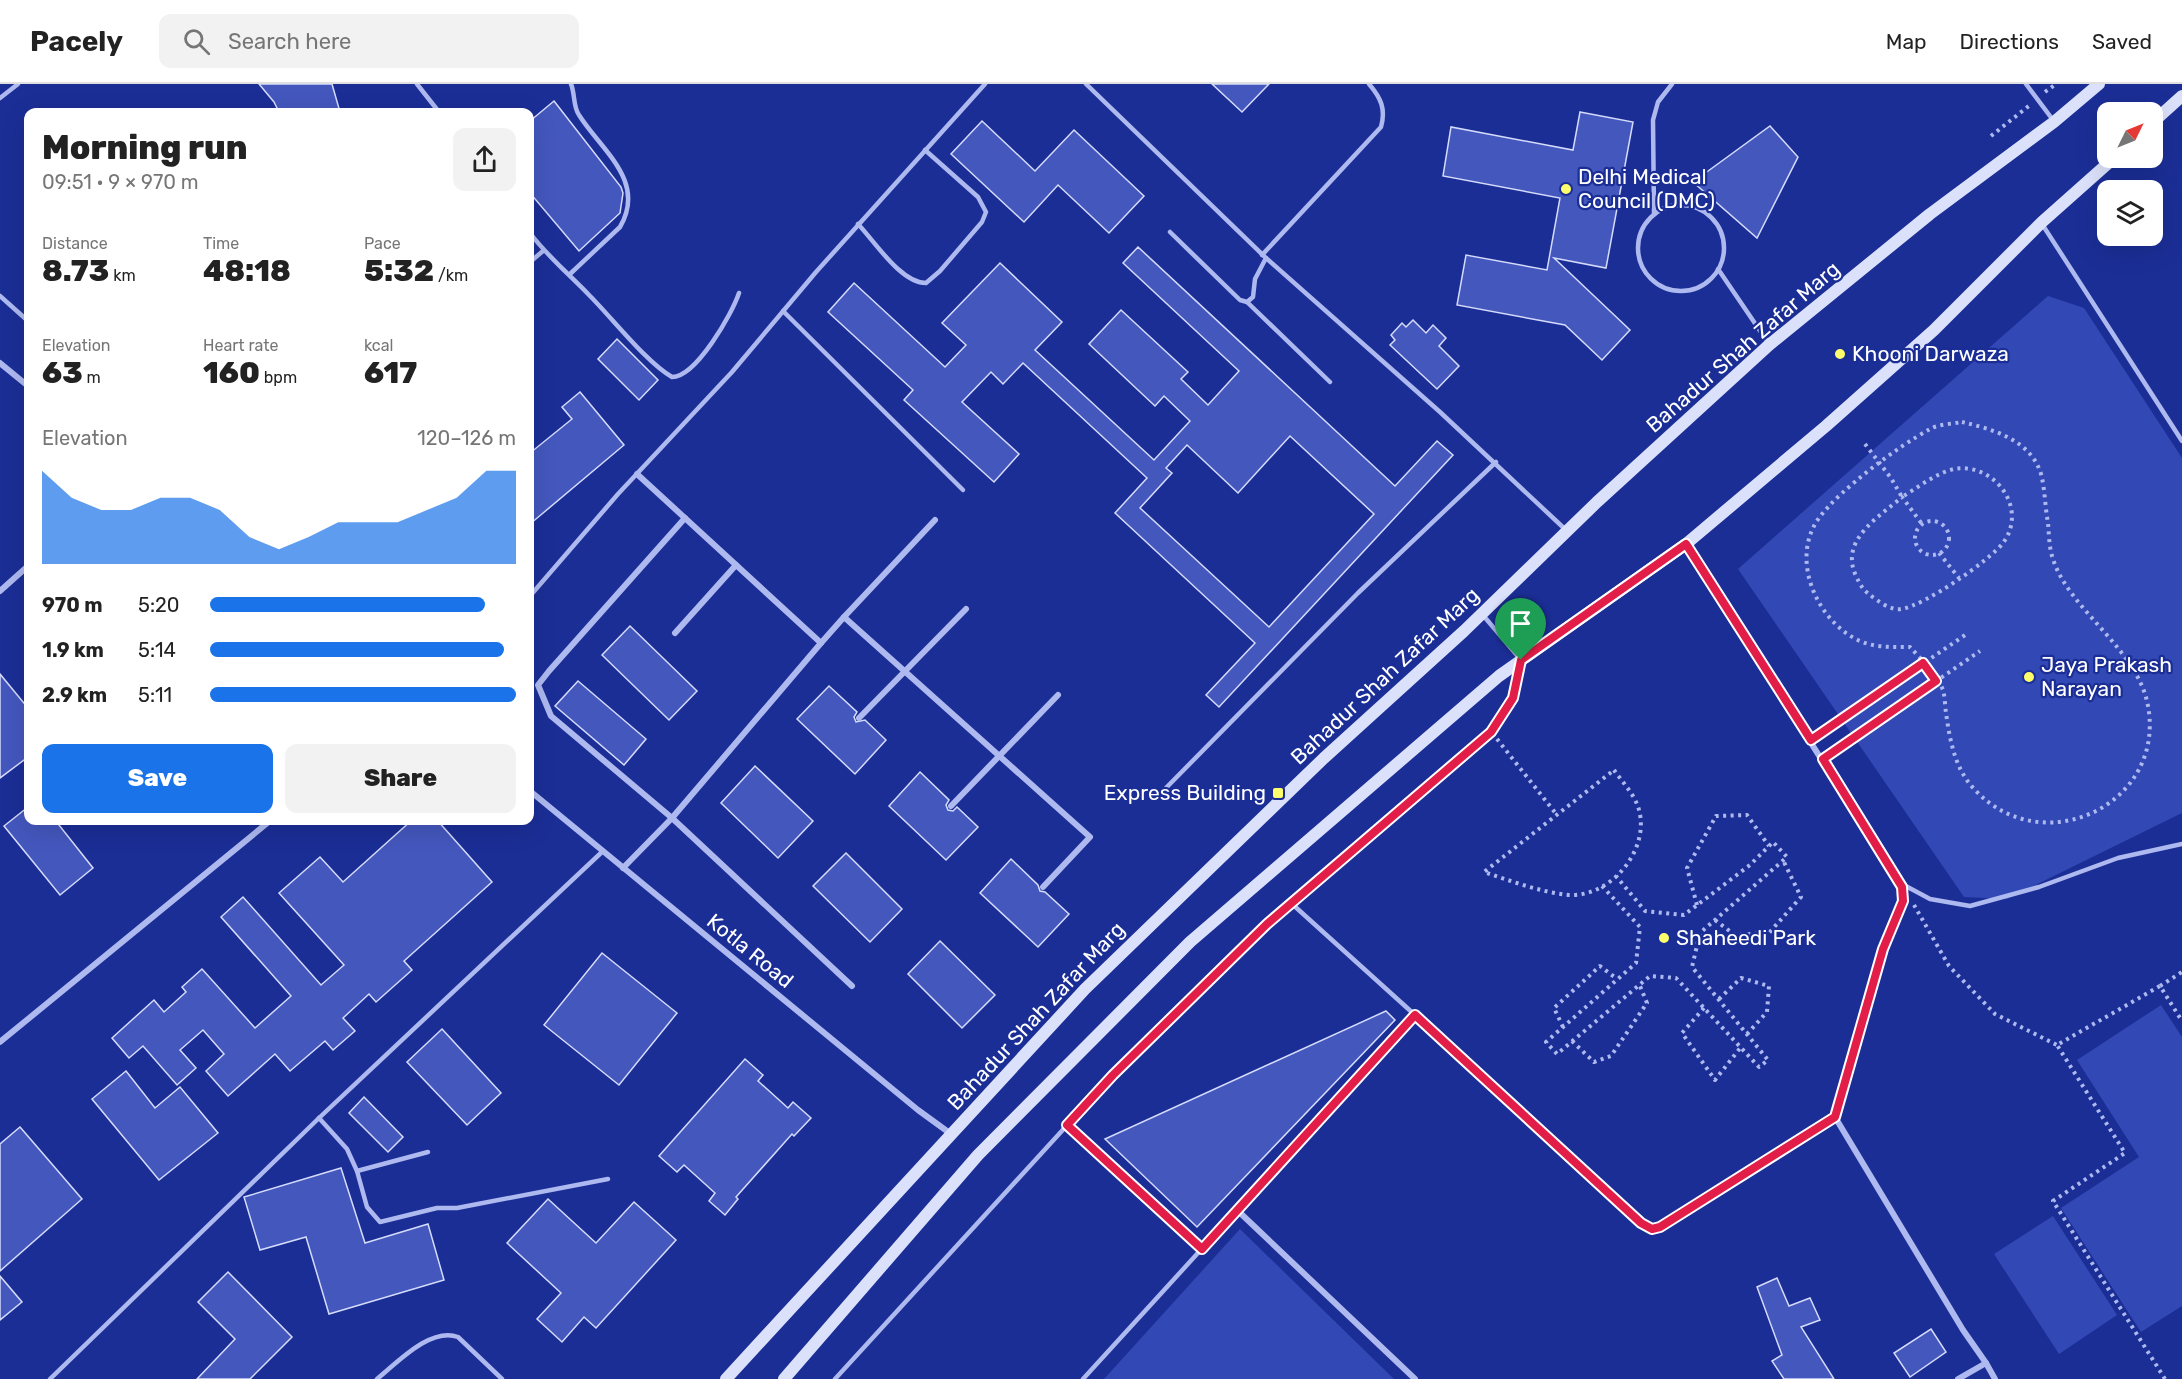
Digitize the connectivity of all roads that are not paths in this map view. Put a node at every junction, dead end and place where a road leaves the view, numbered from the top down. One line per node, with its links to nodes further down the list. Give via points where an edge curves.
1 (18, 84): 11 (lane)
2 (417, 84): 12 (lane)
3 (571, 84): 26 (lane, via 577,113 614,159 624,176 629,197 620,227)
4 (985, 84): 15 (lane)
5 (1086, 84): 23 (lane)
6 (1369, 84): 23 (lane, via 1382,102 1381,127)
7 (1672, 84): 17 (lane, via 1659,102 1653,120)
8 (2026, 84): 14 (lane)
9 (2098, 84): 14 (main road, Bahadur Shah Zafar Marg)
10 (2182, 96): 13 (main road)
11 (0, 98)
12 (435, 108)
13 (2163, 113)
14 (2054, 122): 32 (main road, Bahadur Shah Zafar Marg, via 1930,214)
15 (926, 150): 19 (lane); 19 (lane, via 978,197 987,212 940,271 926,283 916,283 904,276)
16 (2103, 168): 18 (main road)
17 (1654, 213): 25 (lane, via 1688,205 1709,215 1722,235 1724,247); 25 (lane, via 1640,232 1638,255 1657,284 1679,291 1691,290 1702,286)
18 (2042, 222): 36 (lane); 43 (main road, via 1934,330)
19 (858, 224): 30 (lane)
20 (1170, 232): 29 (lane, via 1240,300)
21 (534, 239): 22 (lane)
22 (543, 251): 24 (lane); 26 (lane)
23 (1264, 256): 29 (lane, via 1253,297); 37 (lane)
24 (534, 259)
25 (1718, 269): 32 (lane)
26 (570, 274): 27 (lane, via 672,377 686,372 716,337)
27 (739, 293)
28 (0, 296): 31 (lane)
29 (1247, 302): 34 (lane)
30 (783, 311): 38 (lane); 39 (lane)
31 (24, 317)
32 (1769, 345): 42 (main road, Bahadur Shah Zafar Marg)
33 (0, 363): 35 (street)
34 (1330, 382)
35 (24, 383)
36 (2182, 441)
37 (1496, 462): 42 (lane); 60 (lane, via 1358,592)
38 (637, 474): 40 (street); 47 (lane)
39 (963, 490)
40 (685, 518): 44 (street); 56 (street)
41 (935, 520): 50 (street)
42 (1567, 531): 49 (main road, Bahadur Shah Zafar Marg)
43 (1686, 544): 53 (main road); 68 (street)
44 (736, 565): 51 (street); 52 (street)
45 (24, 570): 46 (street)
46 (0, 591)
47 (534, 591)
48 (966, 609): 54 (street)
49 (1482, 613): 53 (lane); 77 (main road, Bahadur Shah Zafar Marg, via 1324,758 1084,989)
50 (844, 617): 52 (street); 54 (street)
51 (675, 633)
52 (821, 644): 63 (street)
53 (1521, 660): 70 (lane, via 1513,698 1491,732); 88 (main road, via 1190,942 978,1155)
54 (904, 672): 58 (street); 59 (street)
55 (534, 682): 56 (street)
56 (538, 685): 63 (street, via 551,716)
57 (1058, 695): 59 (street)
58 (859, 718)
59 (1000, 755): 62 (street); 69 (street, via 1090,837)
60 (1161, 793)
61 (534, 794): 66 (street, Kotla Road)
62 (951, 806)
63 (672, 818): 67 (street); 71 (street)
64 (265, 825): 73 (street)
65 (2182, 844): 68 (lane, via 2118,858 2039,887 1970,906 1929,899)
66 (603, 851): 67 (street, Kotla Road); 75 (lane)
67 (623, 868): 77 (street, Kotla Road)
68 (1901, 885): 74 (street, via 1903,901 1883,949)
69 (1043, 887)
70 (1291, 903): 72 (lane); 76 (lane, via 1122,1066)
71 (852, 986)
72 (1415, 1015): 74 (lane, via 1652,1229); 81 (lane)
73 (0, 1042)
74 (1835, 1117): 83 (street)
75 (319, 1118): 79 (lane, via 347,1149); 84 (lane)
76 (1067, 1125): 82 (lane); 89 (lane)
77 (951, 1134): 87 (main road, Bahadur Shah Zafar Marg)
78 (428, 1152): 79 (lane)
79 (357, 1171): 80 (lane, via 367,1207 380,1222 437,1208 457,1208)
80 (608, 1179)
81 (1238, 1210): 82 (lane); 91 (street)
82 (1202, 1249): 90 (lane)
83 (1986, 1363): 92 (street); 93 (street)
84 (50, 1379)
85 (377, 1379): 86 (lane, via 424,1343 452,1335)
86 (502, 1379)
87 (726, 1379)
88 (784, 1379)
89 (835, 1379)
90 (1083, 1379)
91 (1415, 1379)
92 (1958, 1379)
93 (1995, 1379)

